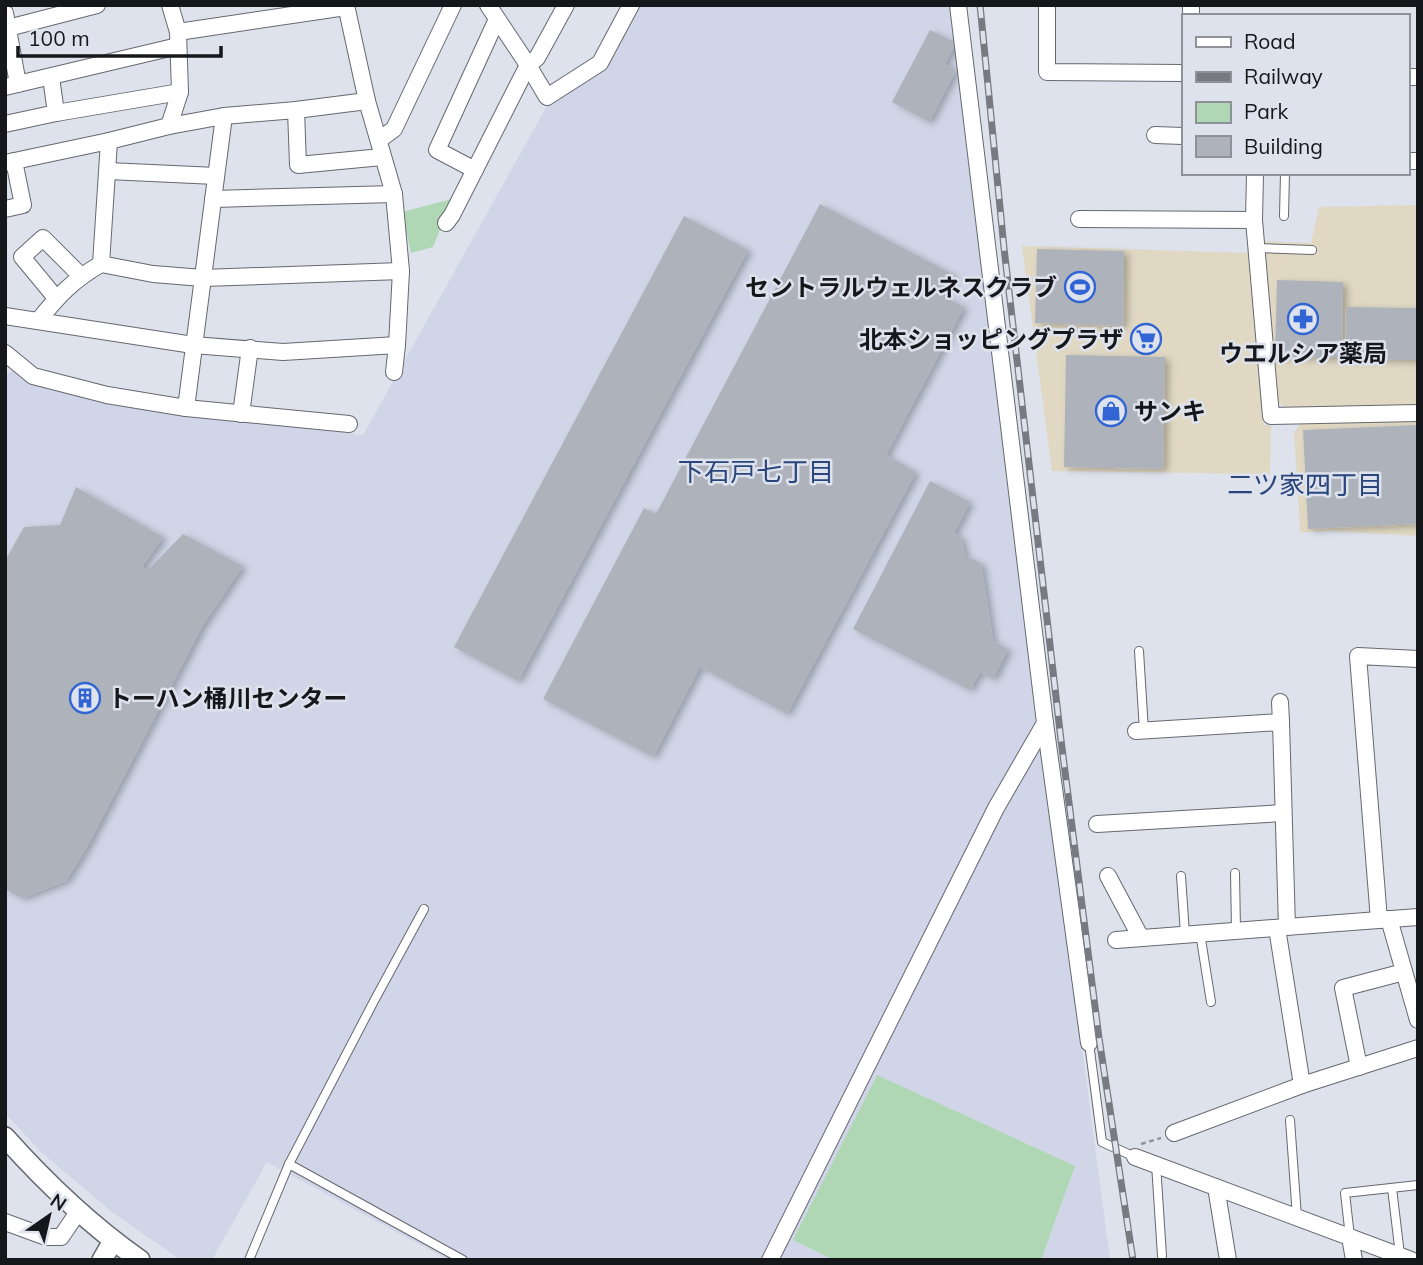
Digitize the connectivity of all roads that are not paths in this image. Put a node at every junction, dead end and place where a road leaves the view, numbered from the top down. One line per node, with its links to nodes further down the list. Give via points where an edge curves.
1 (97, 5): 10 (street)
2 (170, 5): 11 (street)
3 (453, 5): 26 (street)
4 (566, 5): 12 (street, via 537,58)
5 (631, 5): 12 (street, via 600,63 547,97)
6 (958, 5): 62 (street)
7 (1047, 5): 13 (street, via 1047,72)
8 (346, 6): 11 (street); 17 (street)
9 (492, 12): 12 (street); 28 (street, via 437,150)
10 (7, 20): 15 (street)
11 (178, 39): 14 (street); 16 (street)
12 (528, 65): 28 (street)
13 (1182, 73)
14 (51, 77): 15 (street); 19 (street)
15 (12, 85)
16 (180, 92): 19 (street); 22 (street)
17 (367, 101): 18 (street); 26 (street)
18 (296, 110): 20 (street); 26 (street, via 298,165)
19 (56, 113): 21 (street)
20 (223, 116): 22 (street); 32 (street)
21 (5, 124)
22 (169, 126): 25 (street)
23 (1155, 135): 24 (street)
24 (1182, 136)
25 (109, 142): 27 (street); 29 (street)
26 (381, 149): 33 (street)
27 (10, 162): 35 (street, via 23,205)
28 (475, 170): 39 (street)
29 (107, 171): 32 (street); 42 (street)
30 (1255, 175): 38 (street)
31 (1285, 175): 36 (lane)
32 (216, 176): 34 (street)
33 (394, 194): 34 (street); 43 (street)
34 (213, 199): 45 (street)
35 (5, 209)
36 (1284, 216)
37 (1079, 219): 38 (street)
38 (1254, 220): 40 (street)
39 (446, 223)
40 (1256, 248): 41 (lane); 55 (street, via 1271,416)
41 (1312, 250)
42 (101, 264): 44 (street); 45 (street)
43 (401, 271): 45 (street); 50 (street)
44 (81, 276): 46 (street); 46 (street, via 43,238 22,257)
45 (204, 278): 49 (street)
46 (56, 298): 48 (street)
47 (5, 316): 48 (street)
48 (38, 321): 49 (street)
49 (193, 345): 51 (street); 54 (street)
50 (397, 345): 51 (street, via 283,352); 53 (street)
51 (250, 348): 56 (street)
52 (5, 353): 54 (street, via 33,376)
53 (394, 372)
54 (186, 408): 56 (street)
55 (1418, 413)
56 (241, 414): 57 (street)
57 (349, 424)
58 (1139, 651): 63 (lane)
59 (1418, 659): 71 (street, via 1358,656)
60 (1280, 702): 61 (street)
61 (1281, 722): 63 (street); 64 (street)
62 (1045, 723): 80 (street); 104 (street, via 996,808)
63 (1140, 731)
64 (1283, 813): 65 (street); 72 (street)
65 (1097, 824)
66 (1235, 873): 73 (lane)
67 (1181, 876): 74 (lane)
68 (1108, 877): 75 (street)
69 (424, 909): 88 (lane)
70 (1418, 917): 71 (street)
71 (1384, 920): 72 (street); 77 (street)
72 (1282, 927): 73 (street); 83 (street)
73 (1236, 930): 74 (street)
74 (1192, 934): 75 (street); 78 (lane)
75 (1141, 938): 76 (street)
76 (1116, 940)
77 (1404, 972): 79 (street); 82 (street, via 1343,988)
78 (1211, 1002)
79 (1418, 1020)
80 (1089, 1043): 87 (lane, via 1102,1142)
81 (1418, 1048): 82 (street)
82 (1359, 1067): 83 (street)
83 (1302, 1085): 85 (street)
84 (1290, 1120): 94 (lane)
85 (1174, 1133)
86 (5, 1137): 93 (street)
87 (1135, 1157): 89 (street)
88 (289, 1164): 102 (lane); 103 (lane)
89 (1156, 1164): 91 (street); 98 (lane)
90 (1418, 1185): 92 (lane)
91 (1216, 1187): 94 (street); 105 (street)
92 (1392, 1188): 96 (lane, via 1345,1193); 99 (lane)
93 (78, 1212): 95 (street, via 61,1237 46,1237); 97 (street)
94 (1297, 1217): 96 (street)
95 (5, 1222)
96 (1349, 1237): 99 (street); 106 (street)
97 (113, 1241): 100 (street); 101 (street)
98 (1162, 1256)
99 (1405, 1258)
100 (102, 1260)
101 (140, 1260)
102 (249, 1260)
103 (463, 1260)
104 (770, 1260)
105 (1228, 1260)
106 (1354, 1260)

